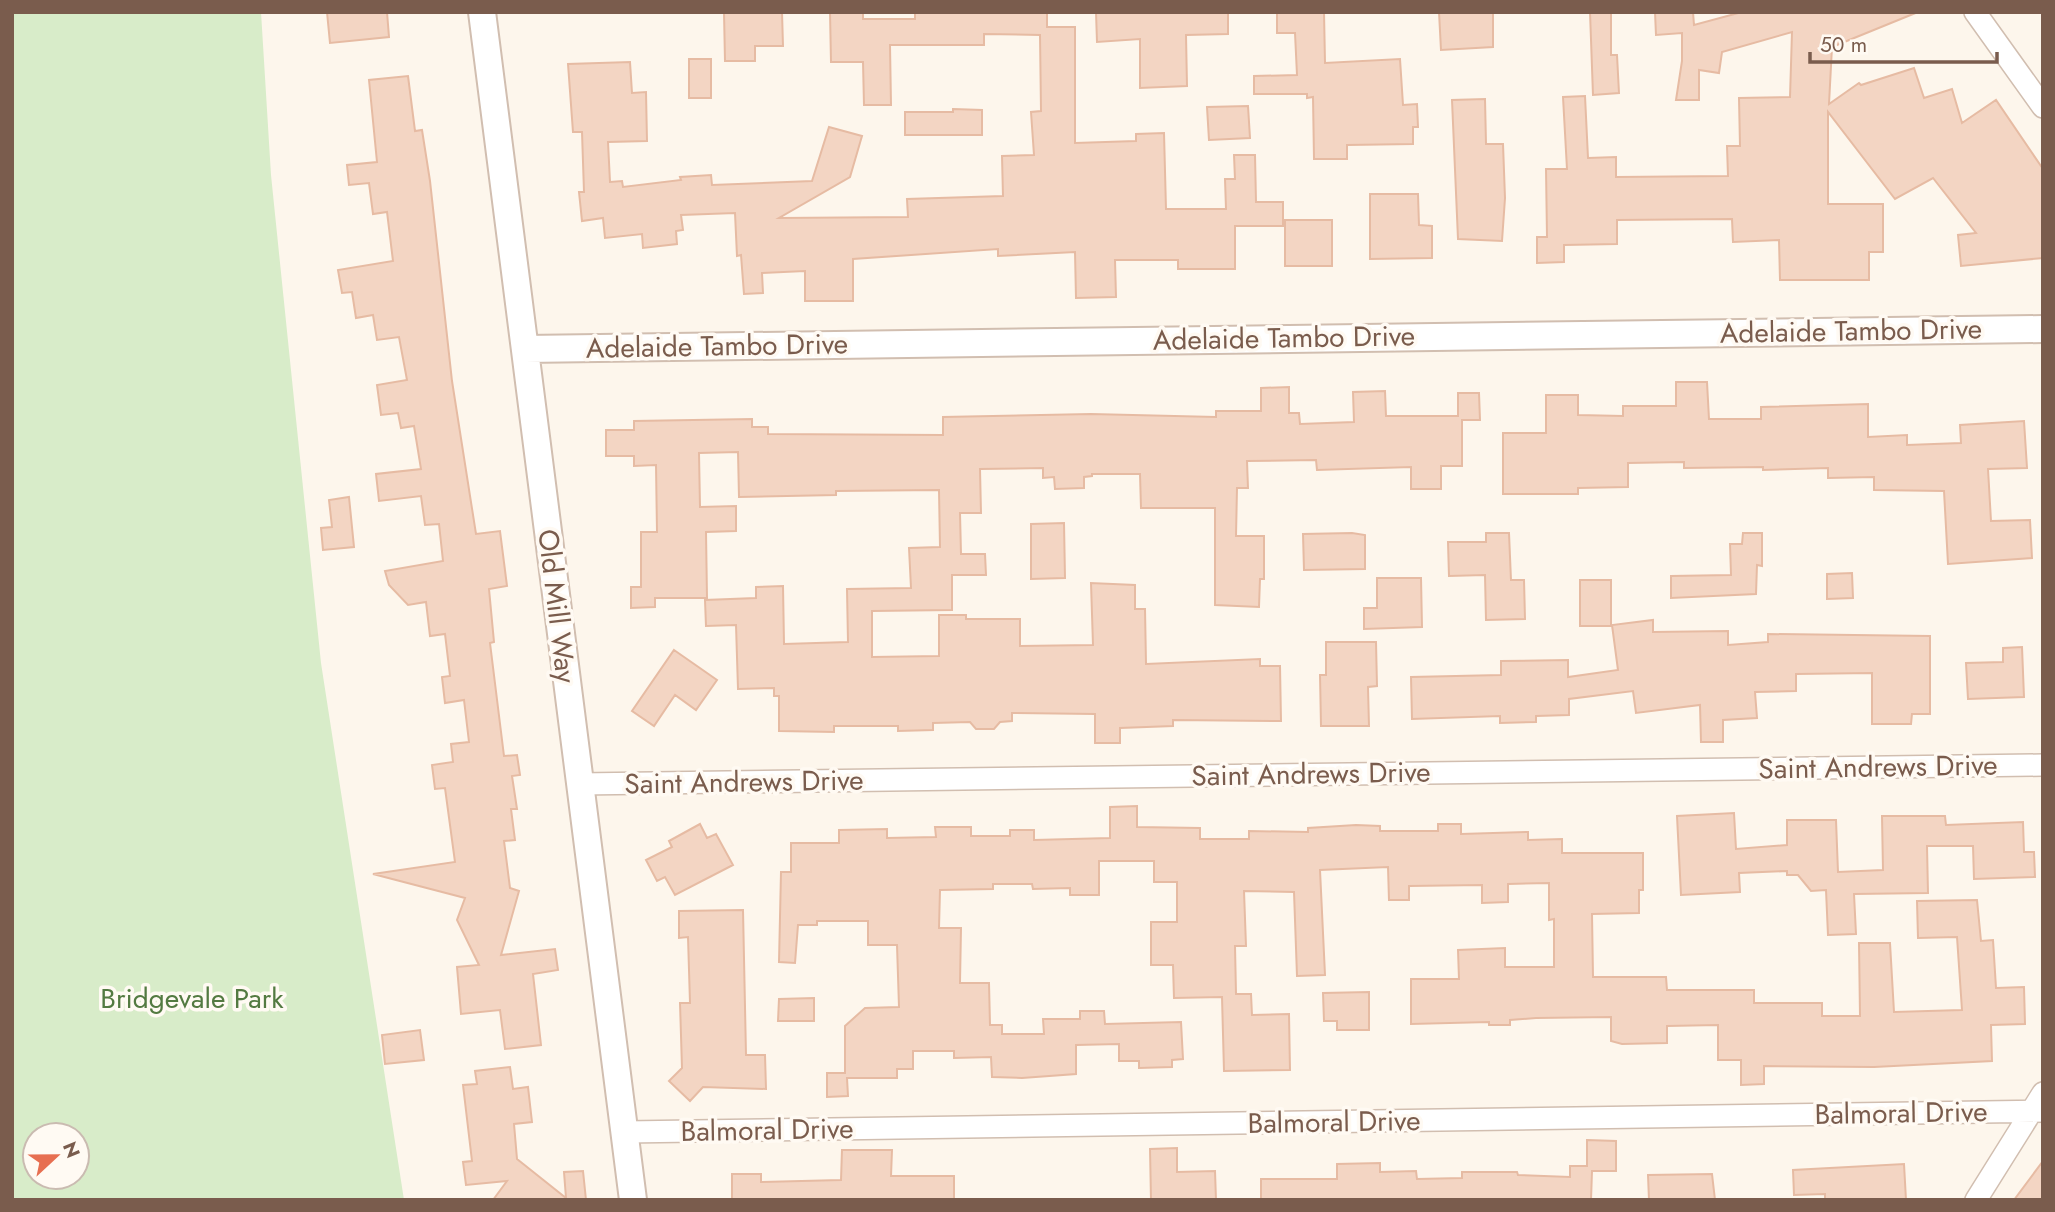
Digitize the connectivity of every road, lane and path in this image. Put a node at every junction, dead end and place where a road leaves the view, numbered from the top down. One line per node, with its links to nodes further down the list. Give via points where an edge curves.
1 (482, 12): 5 (street, Old Mill Way)
2 (1975, 12): 3 (street)
3 (2043, 107)
4 (2043, 329): 5 (street, Adelaide Tambo Drive)
5 (525, 349): 7 (street, Old Mill Way)
6 (2043, 765): 7 (street, Saint Andrews Drive)
7 (579, 784): 9 (street, Old Mill Way)
8 (2039, 1105): 9 (street, Balmoral Drive); 11 (street)
9 (625, 1132): 10 (street, Old Mill Way)
10 (633, 1200)
11 (1976, 1200)

